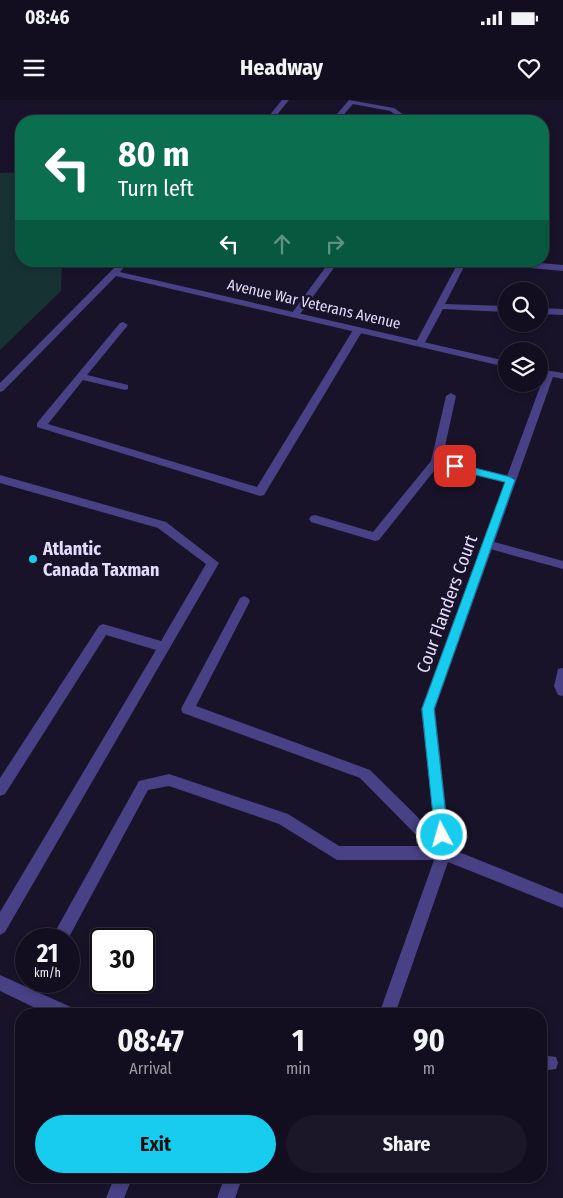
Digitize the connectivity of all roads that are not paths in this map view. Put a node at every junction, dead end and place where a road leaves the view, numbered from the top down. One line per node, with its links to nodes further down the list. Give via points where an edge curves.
1 (286, 100): 3 (street)
2 (352, 101): 4 (street); 5 (street, via 392,109)
3 (273, 115)
4 (339, 115)
5 (400, 115)
6 (120, 267): 11 (street)
7 (331, 267): 16 (street)
8 (460, 267): 12 (street)
9 (549, 267): 10 (street)
10 (563, 268)
11 (114, 273): 16 (street, Avenue War Veterans Avenue); 25 (street)
12 (440, 306): 13 (street); 19 (street)
13 (498, 310)
14 (548, 311): 15 (street)
15 (563, 312)
16 (295, 315): 18 (street, Avenue War Veterans Avenue)
17 (124, 325): 22 (street)
18 (358, 330): 19 (street, Avenue War Veterans Avenue); 22 (street, via 260,492 41,425)
19 (420, 344): 20 (street, Avenue War Veterans Avenue)
20 (498, 362)
21 (548, 374): 23 (street)
22 (81, 376): 24 (street)
23 (563, 376)
24 (125, 387)
25 (0, 389)
26 (538, 392): 30 (street, Cour Flanders Court)
27 (451, 396): 28 (street)
28 (436, 462): 30 (street); 31 (street, via 375,537)
29 (0, 479): 35 (street, via 162,525 213,563)
30 (510, 480): 32 (street, Cour Flanders Court)
31 (315, 519)
32 (487, 544): 33 (street); 39 (street, Cour Flanders Court, via 428,709)
33 (563, 565)
34 (244, 601): 39 (street, via 188,709 365,774)
35 (164, 648): 38 (street, via 103,629); 41 (street)
36 (563, 673): 37 (street, via 560,686)
37 (563, 692)
38 (0, 790)
39 (444, 853): 40 (street); 42 (street, via 338,853 283,819 169,780 144,785); 45 (street)
40 (563, 901)
41 (0, 927)
42 (65, 928)
43 (0, 982): 44 (street)
44 (54, 1008)
45 (389, 1008)
46 (121, 1183): 48 (street)
47 (231, 1183): 49 (street)
48 (115, 1198)
49 (226, 1198)

